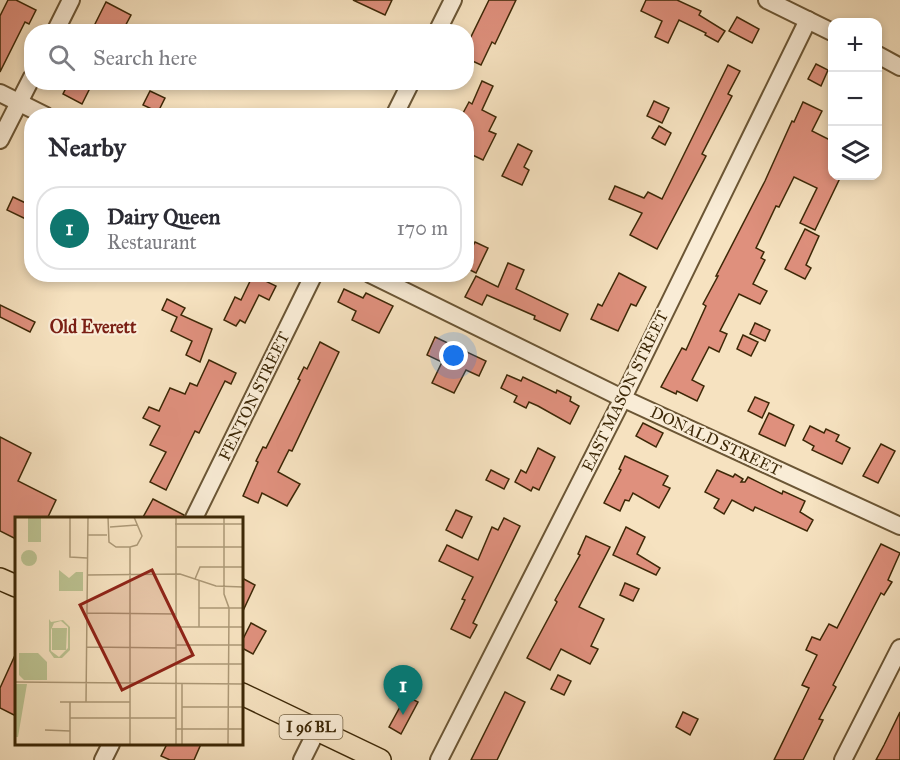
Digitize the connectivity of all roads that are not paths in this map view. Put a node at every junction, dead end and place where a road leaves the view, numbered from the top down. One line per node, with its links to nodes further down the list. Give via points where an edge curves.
1 (71, 0): 5 (street)
2 (453, 0): 6 (street)
3 (766, 0): 4 (street)
4 (808, 20): 7 (street); 19 (street, EAST MASON STREET)
5 (59, 24)
6 (441, 24)
7 (828, 30)
8 (882, 57): 9 (street)
9 (900, 67)
10 (25, 90): 13 (street)
11 (407, 90): 15 (street)
12 (0, 93): 13 (street)
13 (19, 102): 14 (street); 16 (street)
14 (31, 108)
15 (398, 108)
16 (0, 140)
17 (310, 282): 20 (street, FENTON STREET)
18 (386, 282): 19 (street, DONALD STREET)
19 (622, 398): 21 (street, DONALD STREET); 31 (street, EAST MASON STREET)
20 (195, 517)
21 (900, 526)
22 (0, 579): 23 (main road)
23 (15, 586)
24 (900, 648): 32 (street)
25 (243, 694): 26 (main road, I 96 BL)
26 (317, 730): 29 (street); 30 (main road, I 96 BL)
27 (110, 745): 28 (street)
28 (103, 760)
29 (302, 760)
30 (380, 760)
31 (439, 760)
32 (843, 760)

